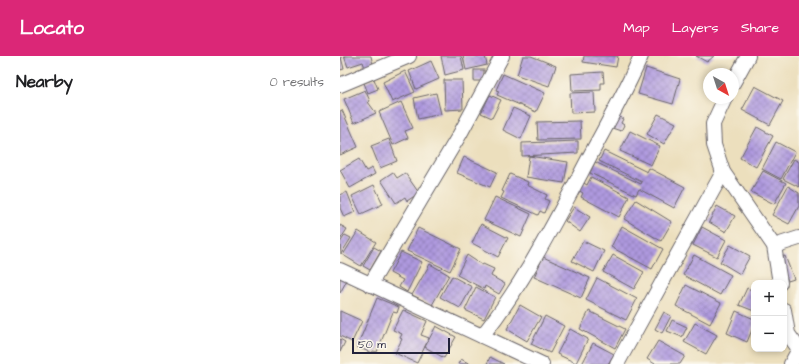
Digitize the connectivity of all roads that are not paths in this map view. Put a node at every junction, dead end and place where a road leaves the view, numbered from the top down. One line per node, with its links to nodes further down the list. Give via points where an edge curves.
1 (409, 56): 5 (street)
2 (502, 56): 14 (street, via 460,134)
3 (641, 56): 16 (street, via 523,280)
4 (748, 56): 6 (street)
5 (388, 60): 7 (street)
6 (739, 72)
7 (340, 85)
8 (722, 104): 9 (street, via 713,124 714,145)
9 (724, 172): 11 (street); 19 (street)
10 (799, 238): 11 (street)
11 (774, 246): 13 (street)
12 (340, 270): 14 (street)
13 (780, 280)
14 (370, 285): 16 (street)
15 (785, 316): 17 (street, via 788,334)
16 (482, 336): 18 (street)
17 (799, 349): 20 (street)
18 (542, 364)
19 (617, 364)
20 (791, 364)

